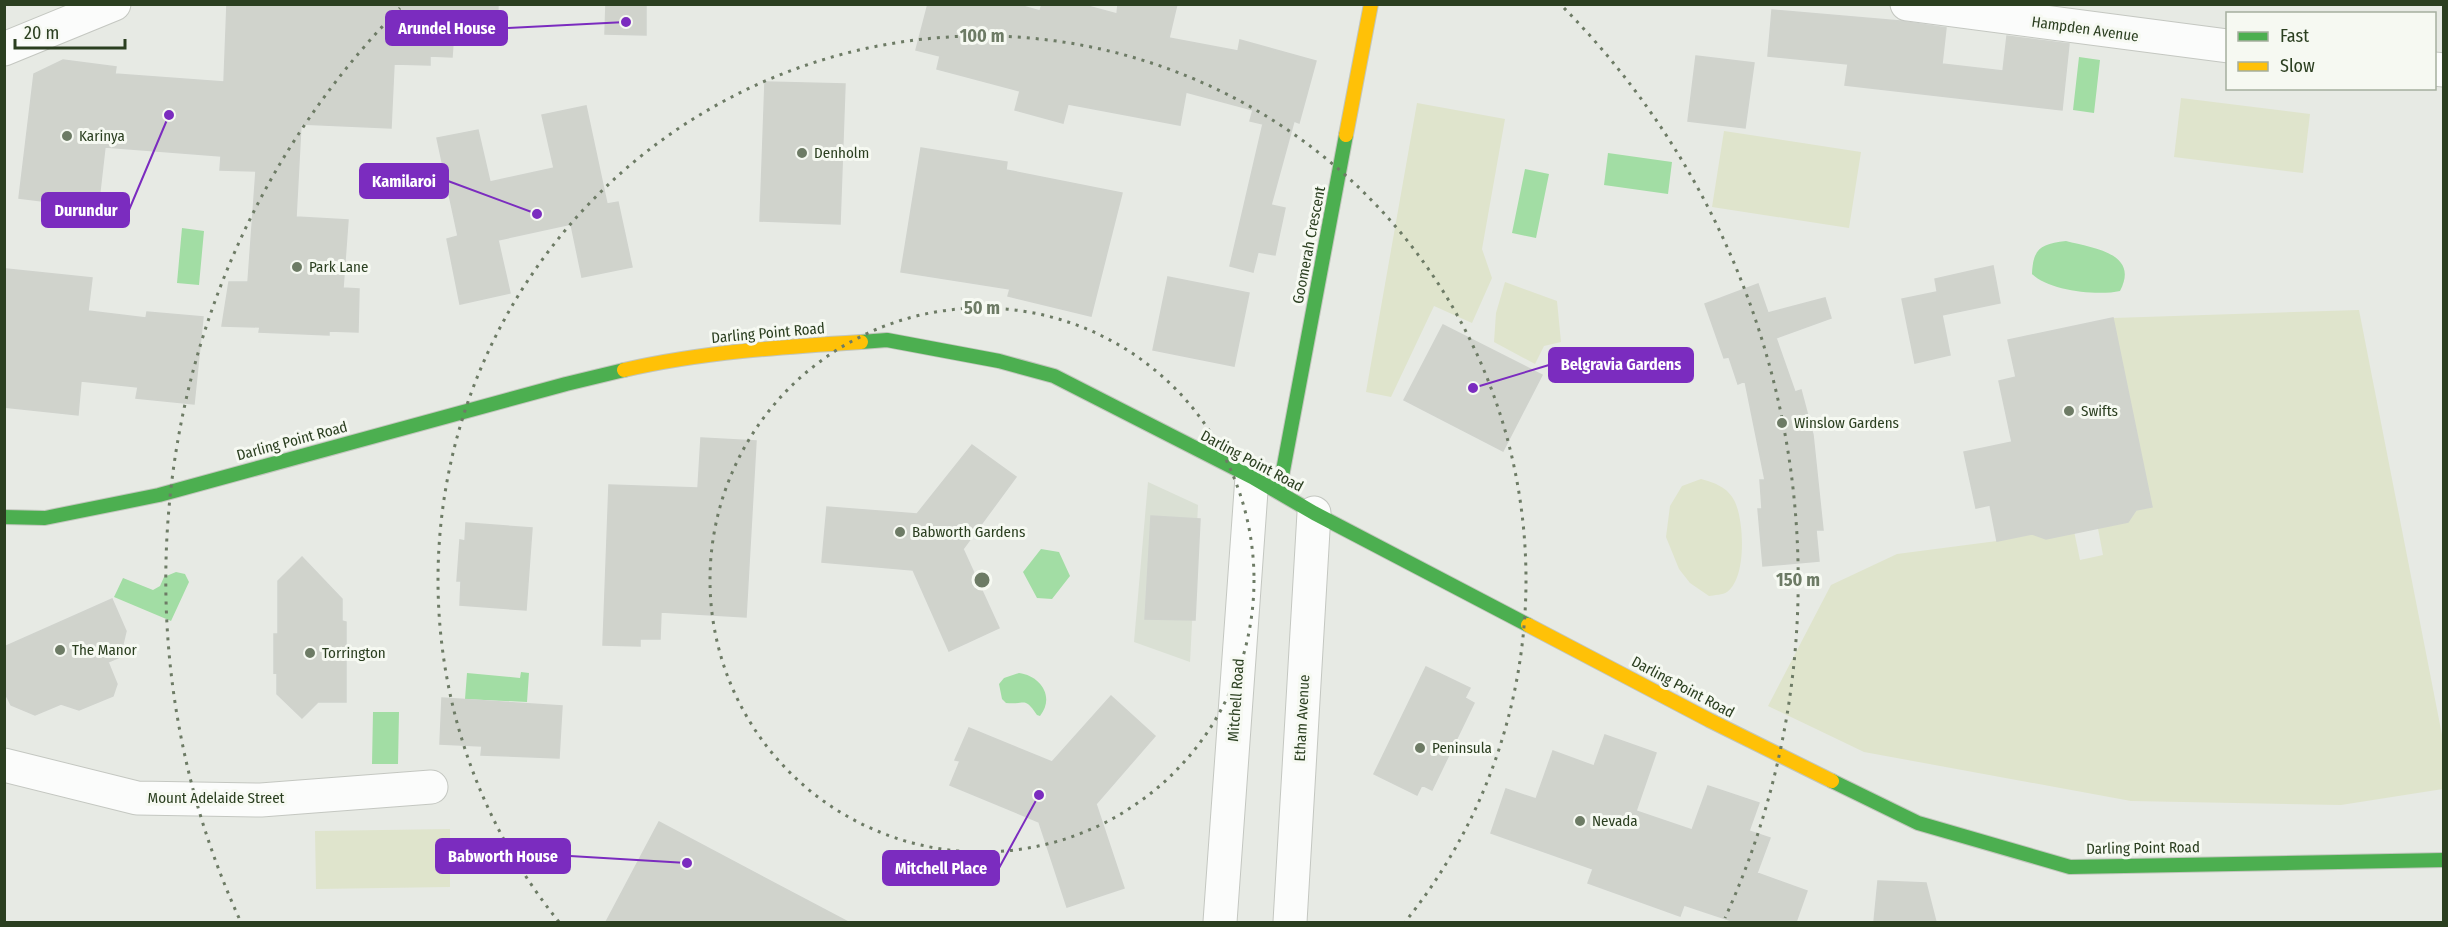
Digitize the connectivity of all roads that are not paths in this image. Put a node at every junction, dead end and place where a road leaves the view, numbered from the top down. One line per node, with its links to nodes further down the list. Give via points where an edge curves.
1 (114, 4): 5 (street)
2 (1371, 4): 6 (street, Goomerah Crescent)
3 (1907, 4): 4 (street, Hampden Avenue)
4 (2226, 46)
5 (4, 49)
6 (1265, 484): 7 (street, Darling Point Road); 8 (street, Darling Point Road, via 1054,376 999,361 887,340 769,348 674,360 566,384 159,495 45,518); 12 (street, Mitchell Road)
7 (1314, 513): 11 (street, Darling Point Road, via 1719,725 1918,823 2070,867); 13 (street, Etham Avenue)
8 (4, 517)
9 (4, 765): 10 (street, Mount Adelaide Street, via 137,798 261,800)
10 (431, 787)
11 (2444, 860)
12 (1220, 922)
13 (1290, 922)

